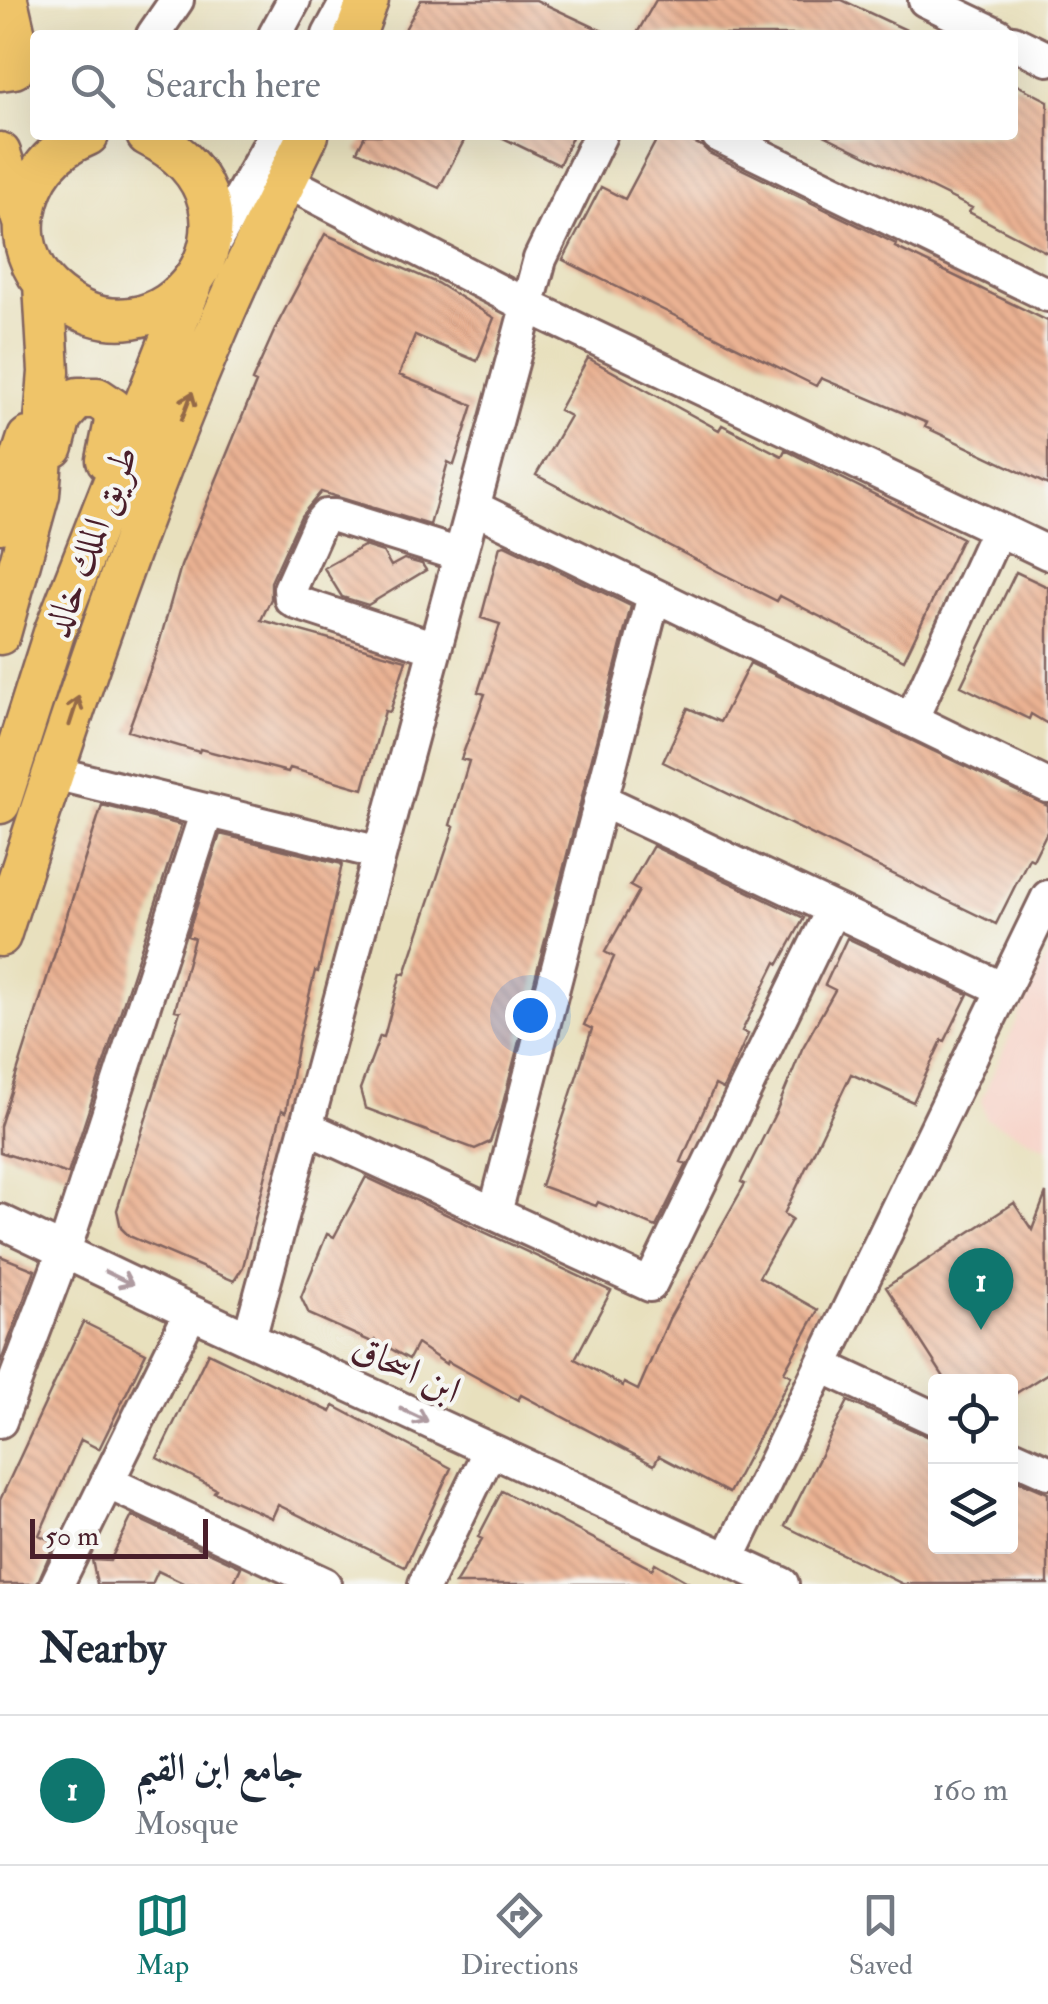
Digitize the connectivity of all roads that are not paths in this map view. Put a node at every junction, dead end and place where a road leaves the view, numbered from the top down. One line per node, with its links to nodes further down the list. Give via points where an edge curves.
1 (7, 0): 14 (main road, via 18,44 14,68)
2 (30, 0): 7 (main road)
3 (294, 0): 8 (street)
4 (348, 0): 9 (street)
5 (368, 0): 10 (main road)
6 (924, 0): 11 (street)
7 (43, 30)
8 (278, 30)
9 (332, 30)
10 (357, 30)
11 (987, 30)
12 (1018, 44): 13 (street)
13 (1048, 58)
14 (0, 70)
15 (78, 140): 23 (main road, via 41,169)
16 (157, 140): 24 (main road, طريق الملك خالد, via 184,158 208,197 212,227)
17 (272, 140): 24 (street)
18 (306, 140): 22 (main road)
19 (598, 140): 27 (street, via 540,258)
20 (728, 140): 26 (street)
21 (0, 154): 23 (main road, طريق الملك خالد)
22 (286, 181): 27 (street); 40 (main road, one-way to 22, via 102,627 215,334)
23 (12, 218): 25 (main road, طريق الملك خالد)
24 (200, 271): 25 (main road, via 172,303 118,320 65,303); 32 (main road, طريق الملك خالد)
25 (44, 284): 28 (main road, طريق الملك خالد)
26 (1048, 295)
27 (528, 306): 30 (street); 33 (street)
28 (50, 372): 29 (main road, طريق الملك خالد); 31 (main road)
29 (39, 494): 32 (main road, via 61,418 78,398 96,398 112,408 115,422); 37 (main road, طريق الملك خالد)
30 (473, 507): 35 (street); 36 (street)
31 (0, 523)
32 (94, 528): 43 (main road, طريق الملك خالد)
33 (998, 529): 34 (street); 39 (street)
34 (1048, 553)
35 (460, 554): 38 (street); 38 (street, via 326,516 290,589 297,604)
36 (654, 595): 39 (street); 42 (street)
37 (0, 634)
38 (436, 648): 45 (street)
39 (911, 720): 41 (street)
40 (54, 773): 44 (street); 48 (main road)
41 (1048, 786)
42 (601, 800): 47 (street); 51 (street)
43 (0, 803)
44 (207, 810): 45 (street); 53 (street)
45 (380, 853): 50 (street)
46 (1048, 897): 49 (street)
47 (833, 909): 49 (street); 51 (street, via 650,1285)
48 (0, 936)
49 (1004, 989): 56 (street)
50 (306, 1127): 51 (street); 55 (street)
51 (496, 1213)
52 (0, 1220): 53 (street, ابن اسحاق)
53 (64, 1251): 54 (street, ابن اسحاق, one-way to 54); 58 (street)
54 (191, 1312): 55 (street, ابن اسحاق); 62 (street)
55 (249, 1339): 59 (street, ابن اسحاق, one-way to 59)
56 (822, 1366): 57 (street); 63 (street)
57 (928, 1415)
58 (0, 1421)
59 (490, 1450): 63 (street, ابن اسحاق); 67 (street)
60 (1018, 1459): 61 (street)
61 (1048, 1472)
62 (108, 1482): 64 (street); 65 (street)
63 (728, 1559): 68 (street, ابن اسحاق)
64 (264, 1571): 66 (street)
65 (57, 1584)
66 (324, 1584)
67 (425, 1584)
68 (782, 1584)

